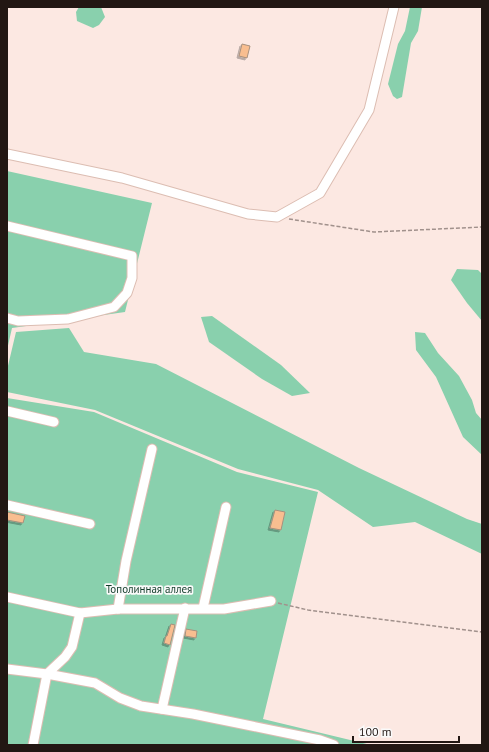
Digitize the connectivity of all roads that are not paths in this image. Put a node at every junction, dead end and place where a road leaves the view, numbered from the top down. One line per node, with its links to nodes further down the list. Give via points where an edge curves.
1 (394, 7): 2 (street, via 369,110 320,193 277,217 248,214 122,178)
2 (7, 154)
3 (7, 226): 4 (street, via 132,256 132,278 126,293 114,307 68,319 18,321)
4 (7, 318)
5 (7, 411): 6 (street)
6 (54, 422)
7 (152, 449): 15 (street, via 126,561)
8 (7, 505): 10 (street)
9 (226, 507): 14 (street)
10 (90, 524)
11 (7, 597): 16 (street)
12 (271, 601): 14 (street, via 224,608)
13 (185, 608): 14 (street); 15 (street); 19 (street)
14 (204, 608)
15 (118, 609): 16 (street)
16 (80, 613): 18 (street, via 72,647)
17 (7, 669): 18 (street)
18 (47, 674): 19 (street, via 95,683 120,698 141,706); 20 (street)
19 (162, 709): 21 (street, via 320,740)
20 (33, 745)
21 (334, 745)

